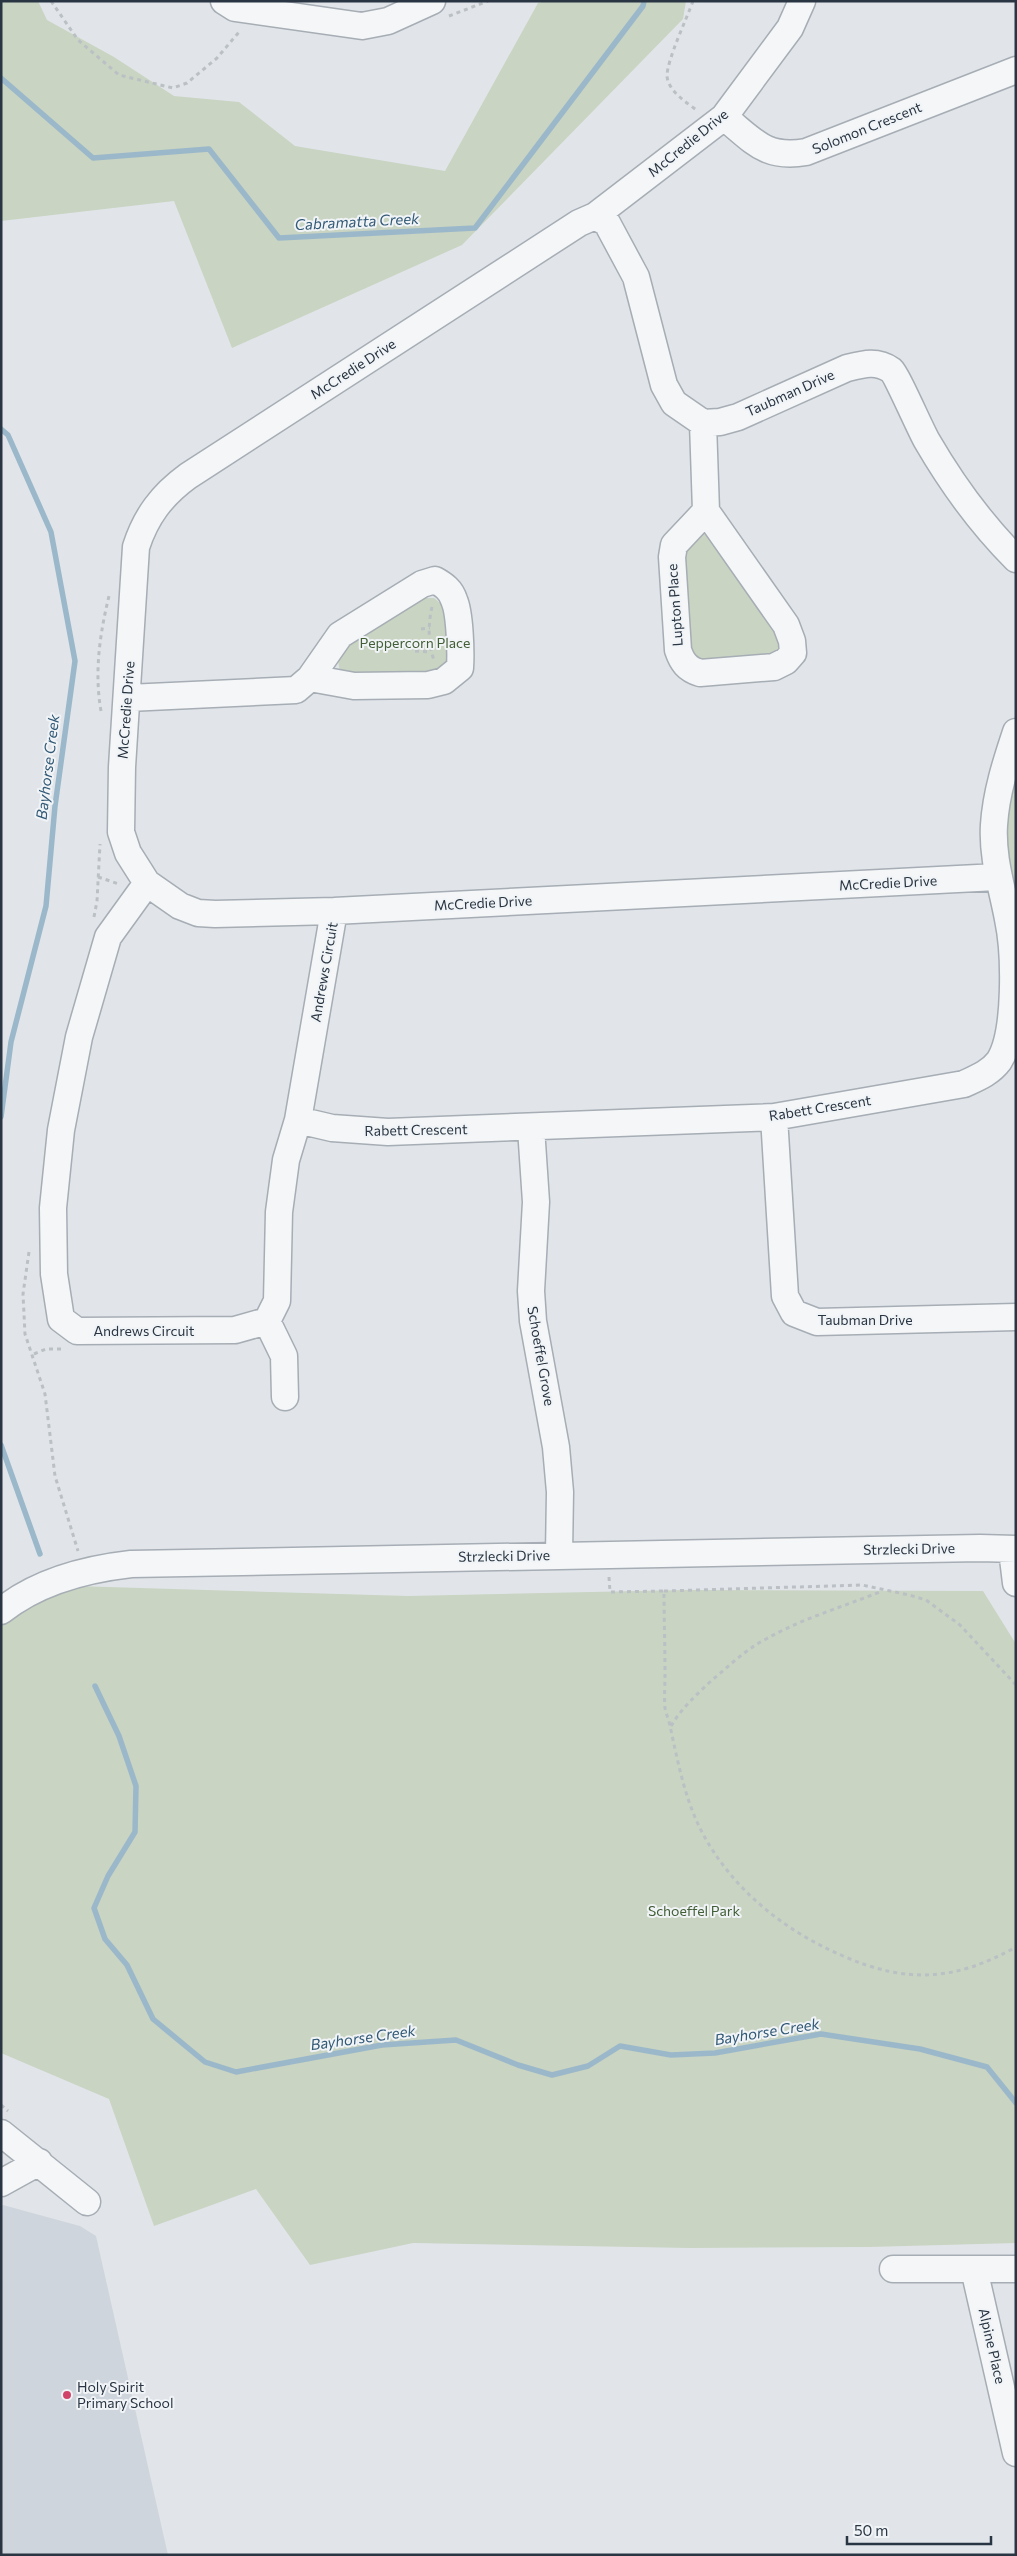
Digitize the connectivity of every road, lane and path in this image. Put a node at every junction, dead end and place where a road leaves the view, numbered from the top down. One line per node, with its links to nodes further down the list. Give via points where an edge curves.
1 (51, 1): 7 (path, via 78,40 119,75 173,88 187,83 217,58 237,33)
2 (224, 1): 6 (street, via 235,8 362,26)
3 (488, 1): 6 (path)
4 (693, 1): 9 (path, via 667,77 676,94)
5 (802, 1): 9 (street, McCredie Drive, via 790,28)
6 (436, 10)
7 (246, 29)
8 (1016, 70): 9 (street, Solomon Crescent, via 806,152 788,155 766,150)
9 (719, 121): 10 (street, McCredie Drive)
10 (595, 216): 11 (street, via 607,223 636,277 664,385 674,403); 22 (street, McCredie Drive, via 578,223 165,494 143,526 136,547)
11 (703, 423): 12 (street); 13 (street, Taubman Drive, via 738,417 847,368 880,364 893,372 927,441 964,499)
12 (706, 511): 12 (street, Lupton Place, via 786,624 793,653 774,667 700,673 690,670 681,660 672,558 674,545)
13 (1016, 560)
14 (444, 585): 16 (path, via 433,604); 20 (street, via 435,580 422,584 340,635); 21 (street, via 455,600 461,654 460,668)
15 (111, 586): 23 (path, via 100,634 99,696)
16 (430, 628): 17 (path); 19 (path)
17 (421, 629)
18 (415, 651): 19 (path)
19 (432, 652): 21 (path, via 435,663)
20 (310, 678): 21 (street, via 372,687 428,685); 22 (street, via 296,690 280,692)
21 (448, 679)
22 (128, 698): 28 (street, McCredie Drive, via 121,832)
23 (102, 715)
24 (1016, 732): 27 (street, Rabett Crescent, via 1002,774 994,825)
25 (100, 839): 26 (path)
26 (98, 877): 28 (path); 30 (path)
27 (997, 877): 29 (street, McCredie Drive); 31 (street, Rabett Crescent, via 1008,920 1013,992 1010,1034 999,1061 987,1073 964,1084)
28 (137, 884): 29 (street, McCredie Drive, via 198,913); 36 (street, Andrews Circuit, via 108,937 79,1037 61,1130 53,1208 54,1274 61,1319 77,1331 235,1330)
29 (334, 911): 32 (street, Andrews Circuit)
30 (92, 926)
31 (774, 1117): 33 (street, Rabett Crescent); 35 (street, Taubman Drive, via 785,1296 794,1313 817,1322)
32 (298, 1120): 33 (street, Rabett Crescent, via 350,1131); 36 (street, Andrews Circuit, via 286,1160 279,1212 277,1301)
33 (531, 1128): 39 (street, Schoeffel Grove, via 536,1202 531,1291 533,1322 556,1447 560,1492)
34 (30, 1247): 41 (path, via 23,1294 25,1334 45,1394 55,1476)
35 (1016, 1317)
36 (267, 1321): 37 (street, via 284,1356)
37 (285, 1397)
38 (1014, 1550): 40 (street, Strzlecki Drive); 42 (street)
39 (559, 1554): 40 (street, Strzlecki Drive); 45 (street, Strzlecki Drive, via 108,1566 58,1581)
40 (608, 1554): 43 (path, via 610,1592)
41 (78, 1555)
42 (1016, 1583)
43 (664, 1590): 44 (path, via 862,1585); 47 (path, via 665,1708)
44 (883, 1591): 46 (path, via 926,1600 943,1611); 47 (path, via 802,1621 765,1639 705,1687 678,1713)
45 (1, 1610)
46 (1016, 1685)
47 (670, 1727): 48 (path, via 678,1763 706,1840 719,1860 759,1905 800,1936 871,1968 900,1974 969,1970)
48 (1016, 1947)
49 (1, 2133): 50 (street)
50 (38, 2162): 51 (street); 52 (street)
51 (1, 2183)
52 (87, 2202)
53 (893, 2269): 54 (street)
54 (974, 2269): 55 (street); 56 (street, Alpine Place)
55 (1016, 2269)
56 (1016, 2453)

